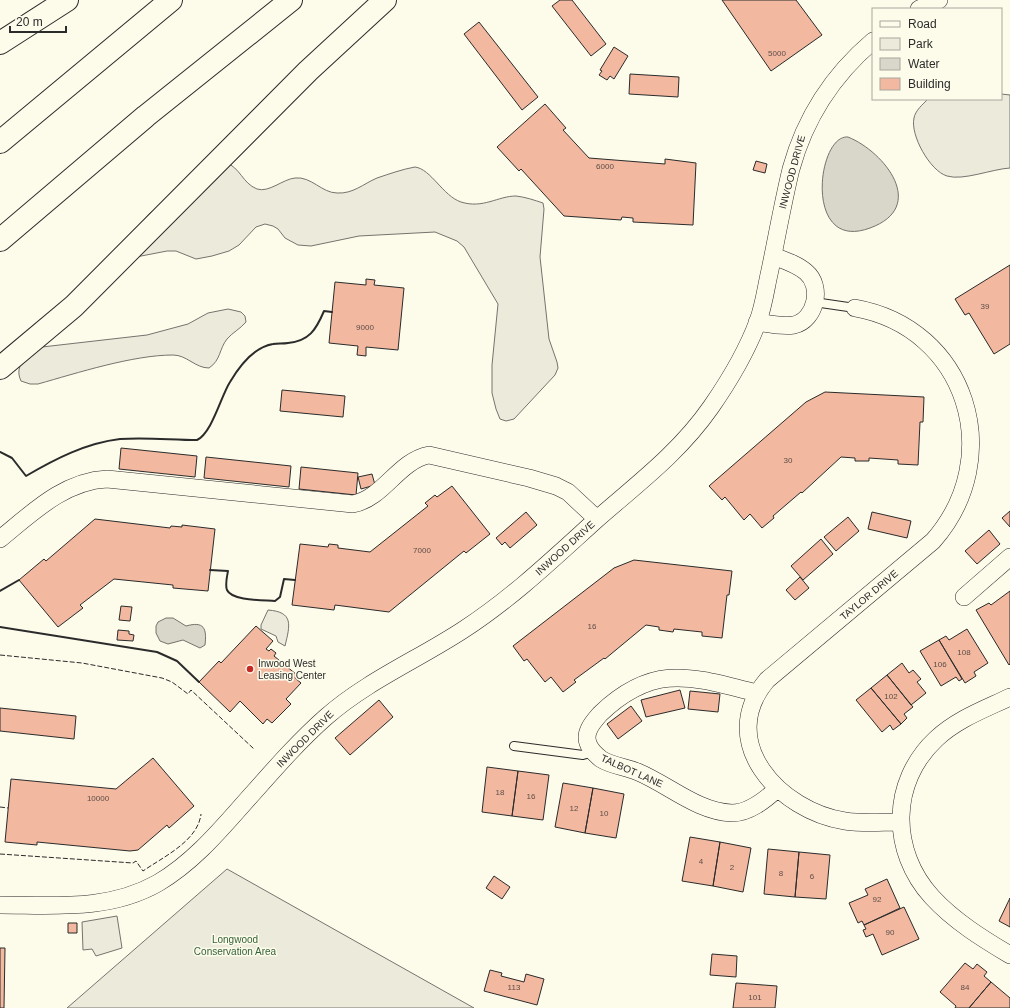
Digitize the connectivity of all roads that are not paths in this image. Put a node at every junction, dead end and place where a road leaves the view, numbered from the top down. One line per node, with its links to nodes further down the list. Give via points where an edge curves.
1 (67, 0): 8 (highway)
2 (171, 0): 9 (highway)
3 (291, 0): 10 (highway, via 146,116)
4 (385, 0): 15 (highway, via 324,55 74,306)
5 (939, 0): 6 (street)
6 (921, 8)
7 (872, 42): 11 (street, INWOOD DRIVE, via 834,81 806,124 791,169)
8 (0, 43)
9 (0, 142)
10 (0, 240)
11 (773, 256): 12 (street, via 797,266 810,276 815,289); 14 (street, INWOOD DRIVE)
12 (814, 302): 13 (lane); 14 (street, via 808,317 795,324)
13 (855, 308): 20 (street, TAYLOR DRIVE, via 880,314 910,331 930,347 947,367 963,399 969,423 971,457 966,483 950,520 933,541 767,680)
14 (757, 322): 16 (street, INWOOD DRIVE, via 728,381 700,423 666,461)
15 (0, 368)
16 (597, 519): 17 (street, INWOOD DRIVE, via 568,492 556,486 429,455 413,462 373,496 353,504 107,479 89,481 55,496); 26 (street, INWOOD DRIVE, via 567,548 483,617 449,640 362,689 327,716 207,844 164,879 138,892 100,903 65,906)
17 (0, 539)
18 (1010, 557): 19 (street)
19 (964, 597)
20 (757, 693): 23 (street, TALBOT LANE, via 688,678 663,678 646,682 611,704 593,722 587,742); 24 (street, TAYLOR DRIVE, via 750,717 750,742 758,765)
21 (1010, 697): 25 (street, via 953,726 925,750 909,775)
22 (514, 746): 23 (lane, via 582,755)
23 (594, 752): 24 (street, TALBOT LANE, via 603,760 640,772 699,804 722,811 743,811 761,802)
24 (777, 789): 25 (street, TAYLOR DRIVE, via 810,810 845,821)
25 (900, 822): 27 (street, via 911,862 925,888 938,903 970,929)
26 (0, 905)
27 (1010, 955)

